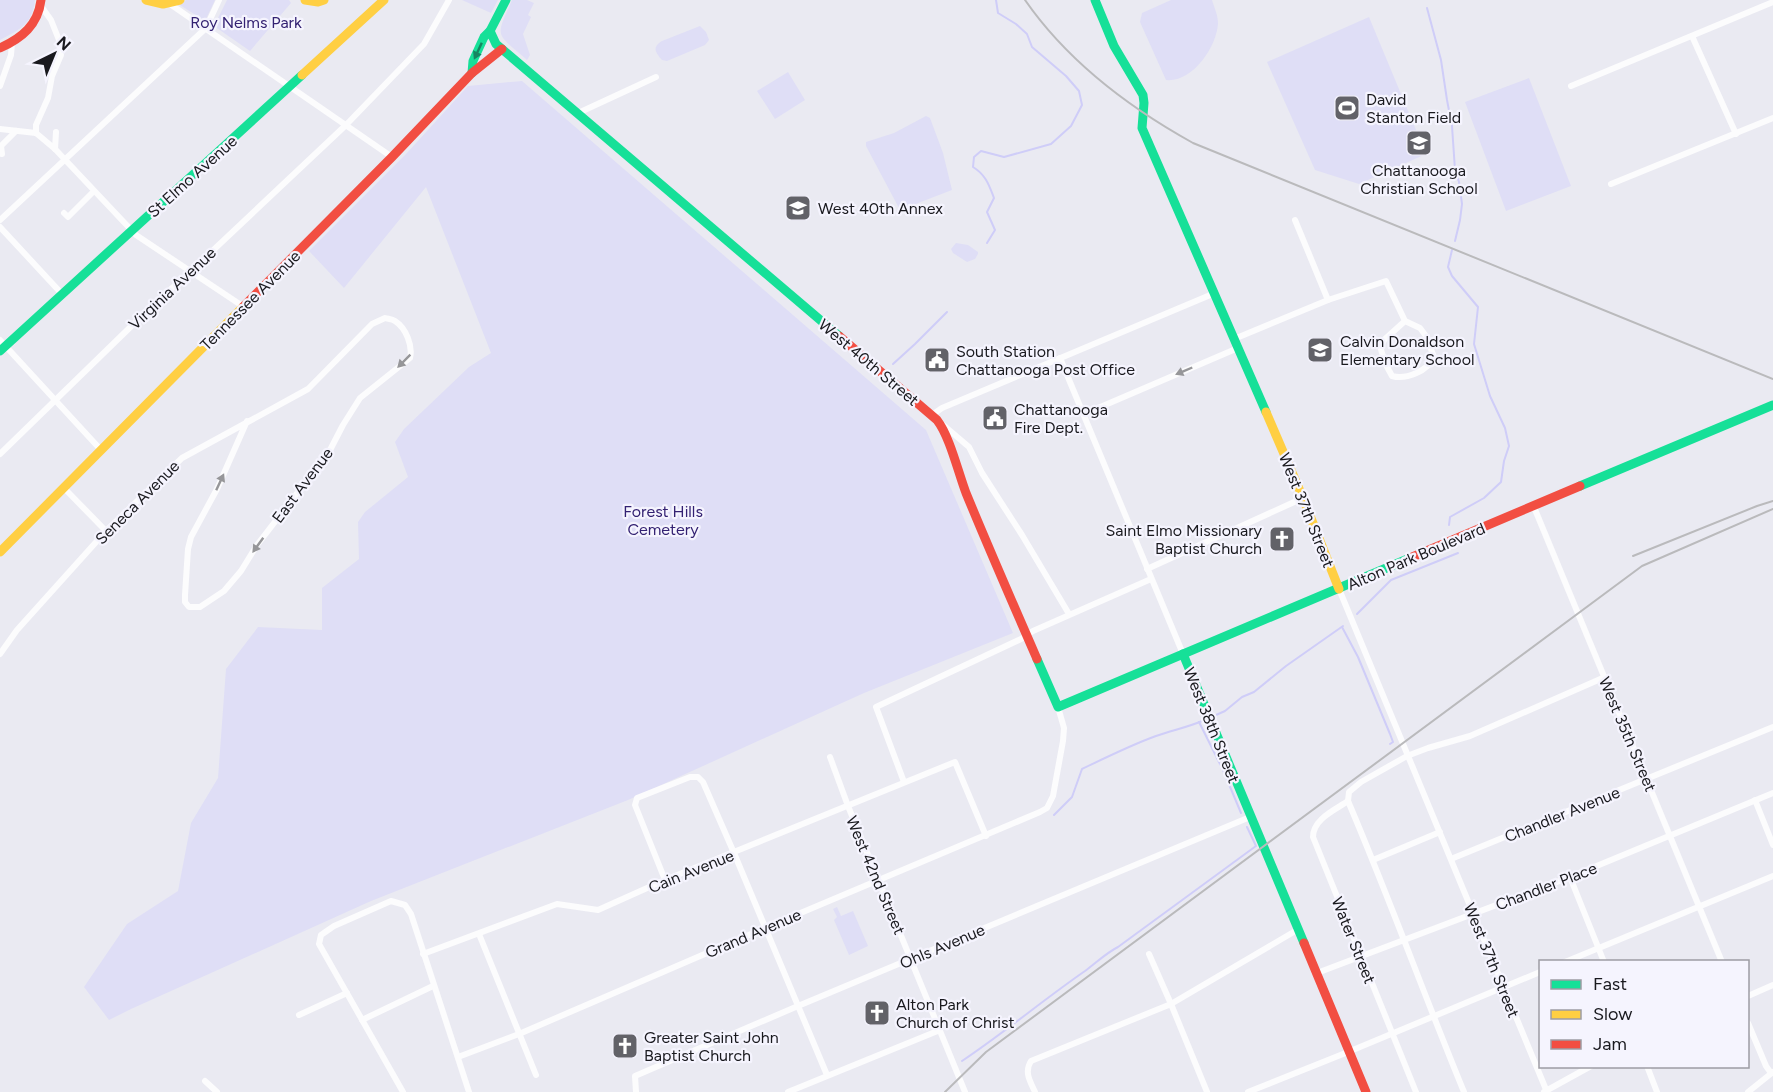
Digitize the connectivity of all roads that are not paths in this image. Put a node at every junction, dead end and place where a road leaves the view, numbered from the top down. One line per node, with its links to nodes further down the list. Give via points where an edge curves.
1 (146, 0): 12 (main road)
2 (180, 0): 12 (main road)
3 (219, 0): 13 (street)
4 (305, 0): 5 (main road)
5 (324, 0)
6 (384, 0): 23 (main road, St Elmo Avenue)
7 (449, 0): 26 (street, Virginia Avenue, via 424,44)
8 (506, 0): 14 (main road)
9 (1095, 0): 44 (main road, West 37th Street, via 1114,46 1143,95 1142,128)
10 (1773, 2): 15 (street)
11 (41, 3): 16 (main road, via 30,29); 30 (street, via 51,20 61,55)
12 (170, 4): 13 (street)
13 (206, 28): 23 (street); 35 (street)
14 (490, 31): 18 (main road, West 40th Street); 19 (main road, one-way to 19, via 473,61)
15 (1692, 36): 22 (street); 31 (street)
16 (12, 43): 17 (main road); 21 (street)
17 (0, 48)
18 (502, 49): 19 (main road, Tennessee Avenue); 24 (main road, West 40th Street)
19 (472, 73): 34 (main road, Tennessee Avenue)
20 (656, 77): 24 (street)
21 (0, 86)
22 (1571, 86)
23 (290, 87): 26 (street); 42 (main road, St Elmo Avenue)
24 (576, 114): 56 (main road, West 40th Street)
25 (1773, 118): 31 (street)
26 (346, 124): 34 (street); 43 (street, Virginia Avenue)
27 (0, 129): 28 (street)
28 (16, 130): 30 (street); 33 (street, via 1,146)
29 (56, 132): 32 (street)
30 (36, 133): 32 (street)
31 (1736, 134): 36 (street)
32 (55, 148): 35 (street)
33 (2, 154)
34 (392, 157): 47 (main road, Tennessee Avenue)
35 (66, 159): 37 (street); 39 (street)
36 (1611, 184)
37 (94, 191): 38 (street, via 68,217); 42 (street)
38 (64, 213)
39 (0, 220)
40 (1295, 220): 46 (street)
41 (0, 227): 45 (street)
42 (132, 231): 43 (street); 45 (main road, St Elmo Avenue)
43 (190, 272): 47 (street); 53 (street, Virginia Avenue)
44 (1215, 293): 50 (main road, West 37th Street); 52 (street)
45 (62, 294): 51 (main road, St Elmo Avenue)
46 (1328, 300): 49 (street, via 1386,281); 50 (street)
47 (244, 307): 58 (main road, Tennessee Avenue)
48 (385, 318): 57 (street, Seneca Avenue, via 372,324 308,389); 57 (street, East Avenue, one-way to 57, via 395,321 407,336 410,358 360,398 329,452 224,591 200,607 189,607 185,595 191,537)
49 (1405, 321): 49 (street, via 1380,346 1392,376 1400,378 1426,368 1434,357 1420,328)
50 (1236, 344): 55 (street, one-way to 55); 61 (main road, West 37th Street)
51 (2, 346): 53 (street)
52 (1060, 358): 55 (street, West 38th Street); 56 (street, via 942,408)
53 (56, 400): 58 (street); 59 (street, Virginia Avenue)
54 (1773, 405): 62 (main road, Alton Park Boulevard)
55 (1084, 414): 65 (street, West 38th Street)
56 (935, 418): 68 (street, via 969,447); 69 (main road, West 40th Street, via 943,428)
57 (248, 422): 63 (street, Seneca Avenue, via 182,458)
58 (100, 450): 60 (main road, Tennessee Avenue)
59 (0, 454)
60 (64, 488): 63 (street); 64 (main road, Tennessee Avenue)
61 (1304, 498): 65 (street); 67 (main road, West 37th Street)
62 (1534, 507): 67 (main road, Alton Park Boulevard); 72 (street, West 35th Street)
63 (106, 531): 70 (street, Seneca Avenue)
64 (0, 552)
65 (1147, 569): 66 (street, West 38th Street)
66 (1151, 579): 68 (street); 71 (street, West 38th Street)
67 (1339, 588): 71 (main road, Alton Park Boulevard); 75 (street, West 37th Street)
68 (1069, 614): 69 (street)
69 (1026, 635): 73 (main road, West 40th Street); 78 (street, via 876,706)
70 (0, 654)
71 (1183, 654): 73 (main road, Alton Park Boulevard); 84 (main road, West 38th Street)
72 (1605, 677): 75 (street, via 1470,736); 77 (street, West 35th Street)
73 (1058, 706): 83 (street, West 40th Street, via 1063,741 1053,796)
74 (1773, 727): 77 (street, Chandler Avenue)
75 (1407, 756): 81 (street, via 1361,782 1349,792); 85 (street, West 37th Street)
76 (830, 757): 82 (street, West 42nd Street)
77 (1647, 779): 87 (street, West 35th Street); 90 (street, Chandler Avenue)
78 (904, 782): 82 (street, Cain Avenue); 86 (street, Cain Avenue, via 955,762)
79 (1773, 793): 80 (street, Chandler Place)
80 (1755, 800): 87 (street, Chandler Place); 88 (street)
81 (1348, 801): 91 (street); 105 (street, Water Street, via 1317,822 1313,837)
82 (848, 806): 89 (street, Cain Avenue); 95 (street, West 42nd Street)
83 (1047, 808): 86 (street, Grand Avenue)
84 (1250, 816): 99 (main road, West 38th Street); 106 (street, Ohls Avenue)
85 (1440, 832): 90 (street, West 37th Street); 91 (street)
86 (986, 836): 95 (street, Grand Avenue)
87 (1670, 836): 93 (street, Chandler Place); 96 (street, West 35th Street)
88 (1773, 844)
89 (734, 853): 94 (street, Cain Avenue); 94 (street, via 703,782 690,777 637,798 635,804); 98 (street)
90 (1451, 859): 97 (street, West 37th Street)
91 (1373, 860): 101 (street)
92 (1773, 876): 96 (street)
93 (1570, 877): 97 (street, Chandler Place); 102 (street)
94 (665, 880): 100 (street, Cain Avenue, via 598,910 557,904)
95 (879, 881): 98 (street, Grand Avenue); 106 (street, West 42nd Street)
96 (1699, 906): 102 (street); 109 (street, West 35th Street)
97 (1473, 914): 101 (street, Chandler Place); 114 (street, West 37th Street)
98 (765, 928): 118 (street); 125 (street, Grand Avenue)
99 (1297, 930): 111 (main road, West 38th Street); 117 (street)
100 (479, 934): 103 (street, Cain Avenue); 125 (street)
101 (1405, 940): 105 (street, Chandler Place); 120 (street)
102 (1598, 948): 107 (street); 108 (street)
103 (423, 954): 112 (street); 115 (street, via 405,905 391,901 334,926 321,935 319,944)
104 (1149, 954): 117 (street)
105 (1361, 957): 111 (street, Chandler Place); 124 (street, Water Street)
106 (911, 959): 118 (street, Ohls Avenue); 123 (street, West 42nd Street)
107 (1570, 960)
108 (1603, 960)
109 (1721, 960)
110 (1539, 972): 114 (street)
111 (1317, 973): 126 (main road, West 38th Street)
112 (433, 986): 121 (street); 127 (street)
113 (1773, 986): 116 (street)
114 (1503, 987): 120 (street); 146 (street, West 37th Street)
115 (347, 993): 119 (street); 121 (street)
116 (1749, 996)
117 (1171, 1004): 140 (street, via 1031,1061 1028,1075); 141 (street)
118 (798, 1006): 132 (street); 137 (street, Ohls Avenue, via 635,1076)
119 (299, 1015)
120 (1432, 1016): 124 (street); 145 (street)
121 (362, 1020): 135 (street)
122 (1749, 1025): 130 (street)
123 (940, 1030): 132 (street); 139 (street, West 42nd Street)
124 (1391, 1033): 126 (street); 144 (street, Water Street)
125 (519, 1034): 127 (street, Grand Avenue); 131 (street)
126 (1348, 1052): 142 (street); 143 (main road, West 38th Street)
127 (458, 1057): 136 (street)
128 (1588, 1068): 146 (street)
129 (1648, 1068): 147 (street)
130 (1772, 1073): 148 (street)
131 (536, 1075)
132 (826, 1076): 138 (street)
133 (205, 1080): 134 (street)
134 (217, 1092)
135 (403, 1092)
136 (469, 1092)
137 (636, 1092)
138 (788, 1092)
139 (965, 1092)
140 (1035, 1092)
141 (1207, 1092)
142 (1248, 1092)
143 (1365, 1092)
144 (1416, 1092)
145 (1464, 1092)
146 (1546, 1092)
147 (1657, 1092)
148 (1748, 1092)

